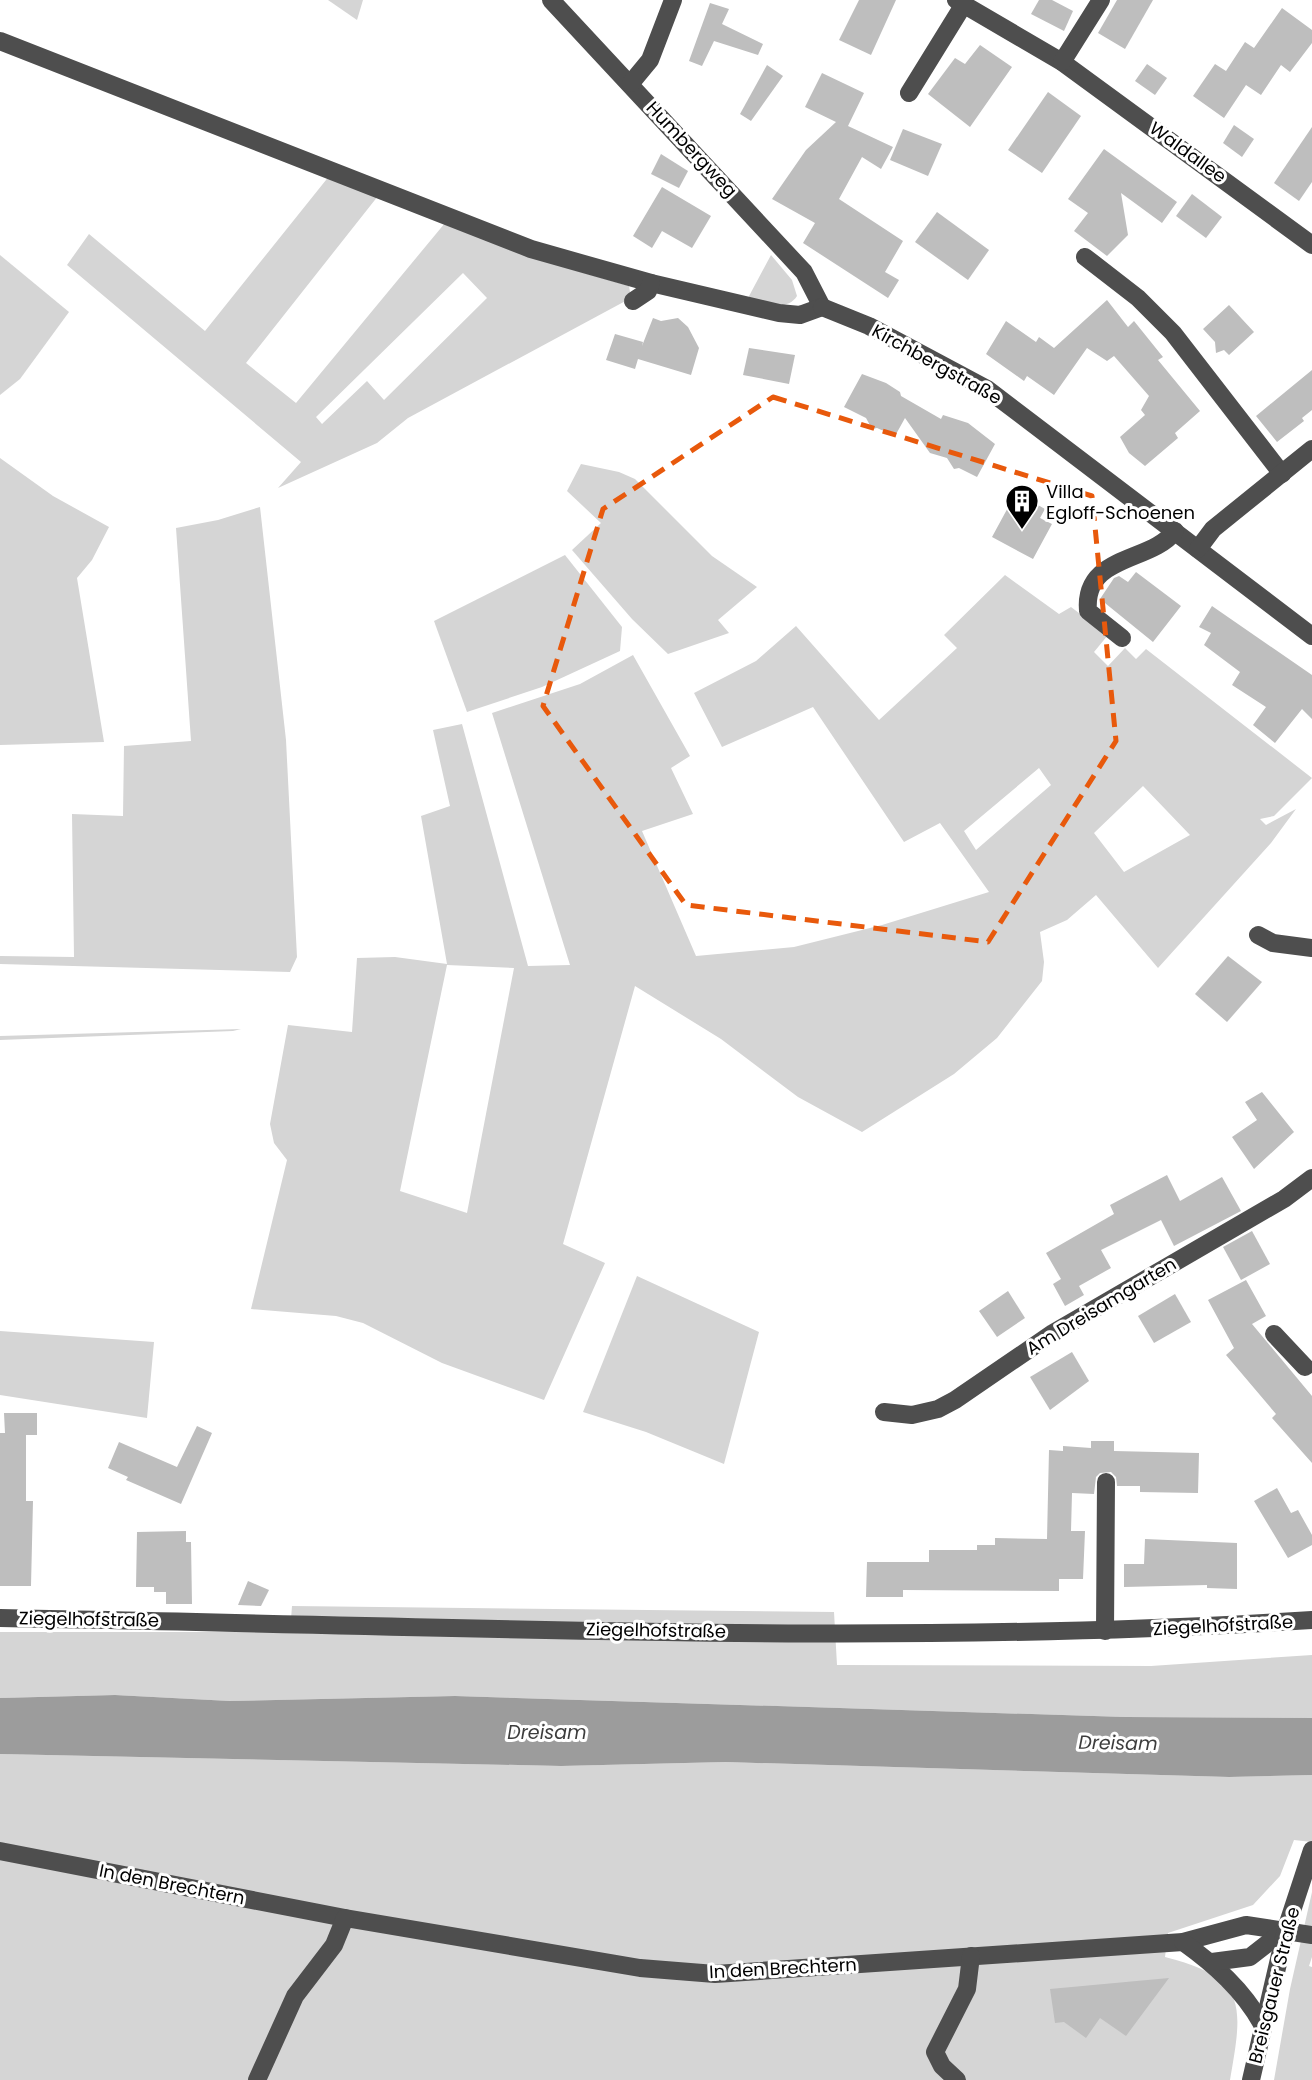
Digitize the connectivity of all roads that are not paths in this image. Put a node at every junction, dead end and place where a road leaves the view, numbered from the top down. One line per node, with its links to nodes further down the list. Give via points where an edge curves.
1 (551, 0): 7 (street, Humbergweg)
2 (673, 0): 7 (street, via 650,60)
3 (1101, 0): 6 (street)
4 (960, 2): 6 (street, Waldallee); 8 (street, Waldallee)
5 (0, 41): 11 (street, via 531,248)
6 (1062, 62): 9 (street, Waldallee)
7 (631, 83): 13 (street, Humbergweg, via 804,272)
8 (909, 93)
9 (1312, 245)
10 (1085, 257): 15 (street, via 1138,298 1173,333)
11 (651, 283): 12 (street); 13 (street, via 800,316)
12 (634, 301)
13 (822, 307): 16 (street, Kirchbergstraße, via 869,326 987,388)
14 (1312, 449): 15 (street)
15 (1282, 474): 17 (street, via 1213,529)
16 (1175, 531): 17 (street, Kirchbergstraße); 19 (street, via 1169,540 1114,563 1092,585 1088,611)
17 (1198, 549): 18 (street, Kirchbergstraße)
18 (1312, 636)
19 (1122, 638)
20 (1258, 935): 21 (street, via 1273,943)
21 (1312, 948)
22 (1312, 1178): 25 (street, Am Dreisamgarten, via 1284,1199 1053,1333 955,1400 912,1415)
23 (1274, 1334): 24 (street)
24 (1310, 1367)
25 (884, 1412)
26 (1106, 1482): 29 (street)
27 (0, 1618): 29 (street, Ziegelhofstraße, via 673,1631)
28 (1312, 1620): 29 (street, Ziegelhofstraße)
29 (1105, 1631)
30 (1312, 1850): 33 (street, Breisgauer Straße)
31 (0, 1851): 32 (street, In den Brechtern)
32 (345, 1918): 36 (street, In den Brechtern, via 640,1968 715,1974); 39 (street, via 334,1945 295,1996)
33 (1286, 1929): 34 (street, In den Brechtern); 35 (street, In den Brechtern, via 1246,1925); 37 (street, via 1250,1957); 38 (street, Breisgauer Straße)
34 (1312, 1935)
35 (1183, 1942): 36 (street, In den Brechtern); 37 (street)
36 (971, 1956): 40 (street, via 967,1989 935,2052)
37 (1212, 1962): 38 (street, via 1250,2003)
38 (1262, 2024): 41 (street, Breisgauer Straße)
39 (257, 2080)
40 (957, 2080)
41 (1251, 2080)

